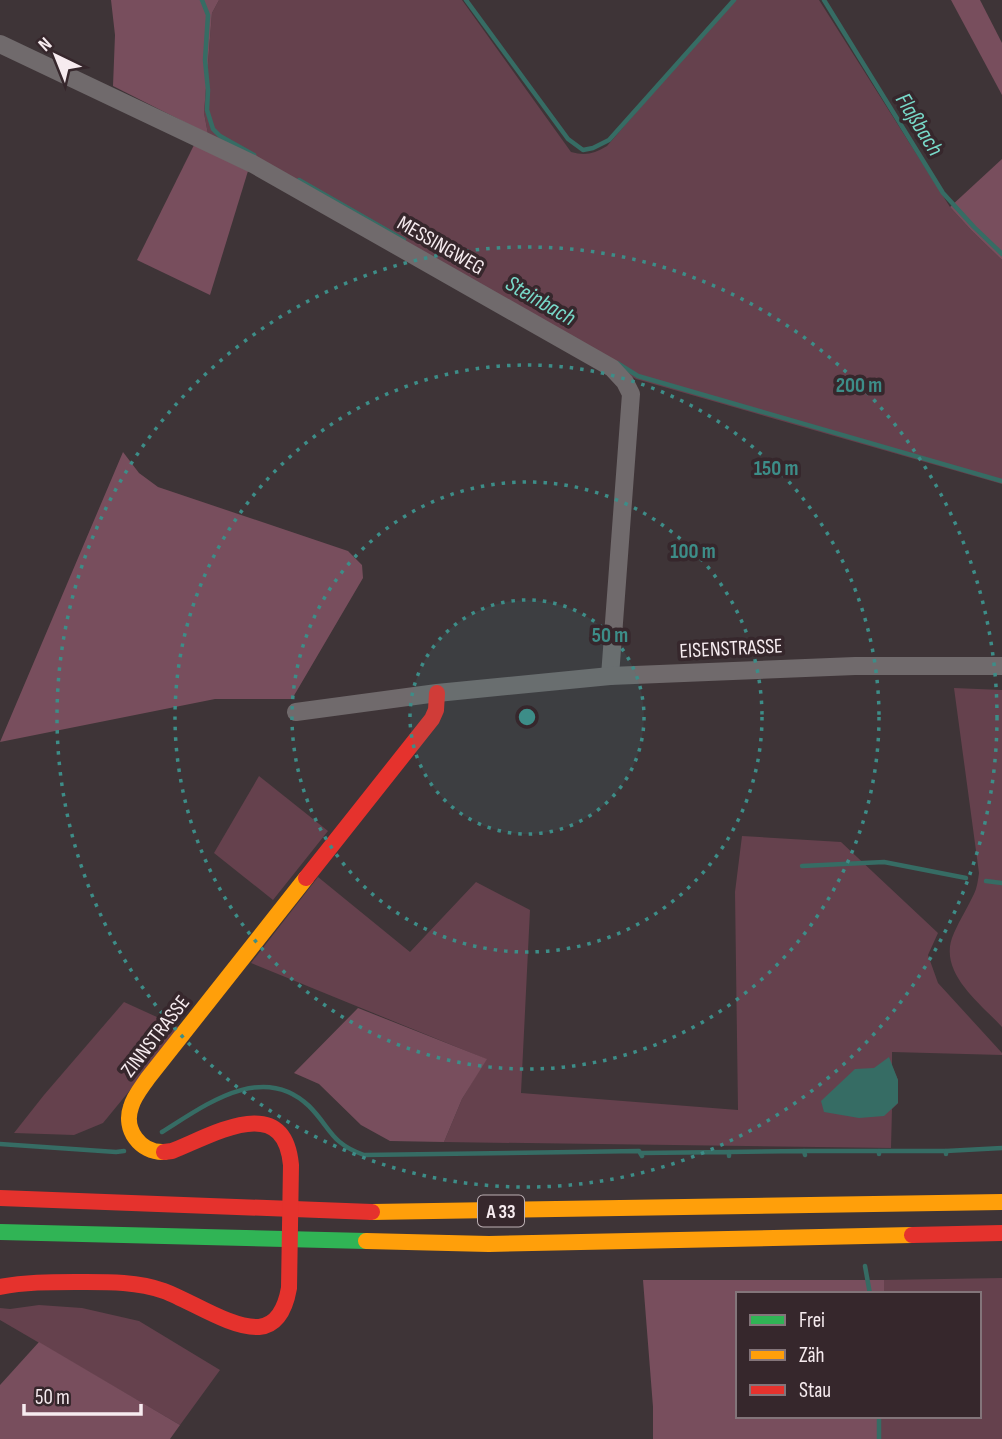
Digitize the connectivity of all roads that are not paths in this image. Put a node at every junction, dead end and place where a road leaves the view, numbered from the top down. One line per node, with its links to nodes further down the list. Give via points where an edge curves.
1 (0, 44): 3 (street, MESSINGWEG, via 253,164 611,368 625,382 631,394)
2 (1002, 666): 3 (street, EISENSTRASSE, via 855,666)
3 (610, 676): 4 (street, EISENSTRASSE)
4 (437, 693): 5 (street, EISENSTRASSE); 10 (main road, ZINNSTRASSE, via 432,719 157,1067 132,1102 128,1116 139,1143 161,1153 256,1122 286,1139 291,1165 289,1288 280,1314 260,1327 239,1325 181,1297 130,1284 34,1282)
5 (296, 712)
6 (0, 1198): 7 (main road, A 33, via 393,1213)
7 (1002, 1202)
8 (0, 1232): 9 (main road, A 33, via 489,1244)
9 (1002, 1233)
10 (0, 1287)

